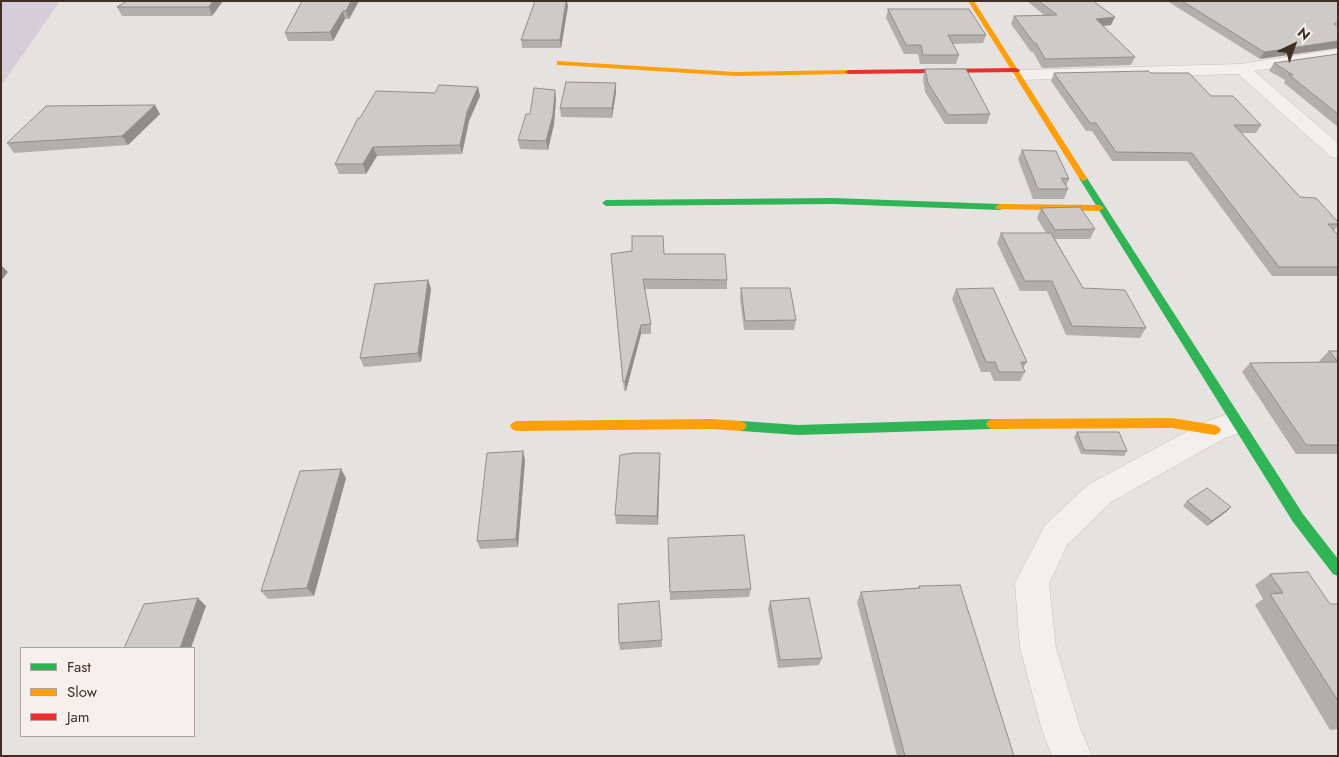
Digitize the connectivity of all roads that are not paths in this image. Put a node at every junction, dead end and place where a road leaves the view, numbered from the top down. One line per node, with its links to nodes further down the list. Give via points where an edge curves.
1 (971, 1): 5 (street)
2 (1338, 54): 4 (street)
3 (560, 63): 5 (street, via 735,74)
4 (1242, 69): 5 (street); 6 (street)
5 (1018, 72): 8 (street)
6 (1338, 152)
7 (606, 203): 8 (street, via 834,201 967,207)
8 (1102, 208): 10 (street)
9 (516, 426): 10 (street, via 712,424 798,430 977,424 1172,423)
10 (1227, 426): 11 (street); 12 (street, via 1100,493 1056,535 1032,583 1038,648 1061,730)
11 (1338, 570)
12 (1072, 756)

